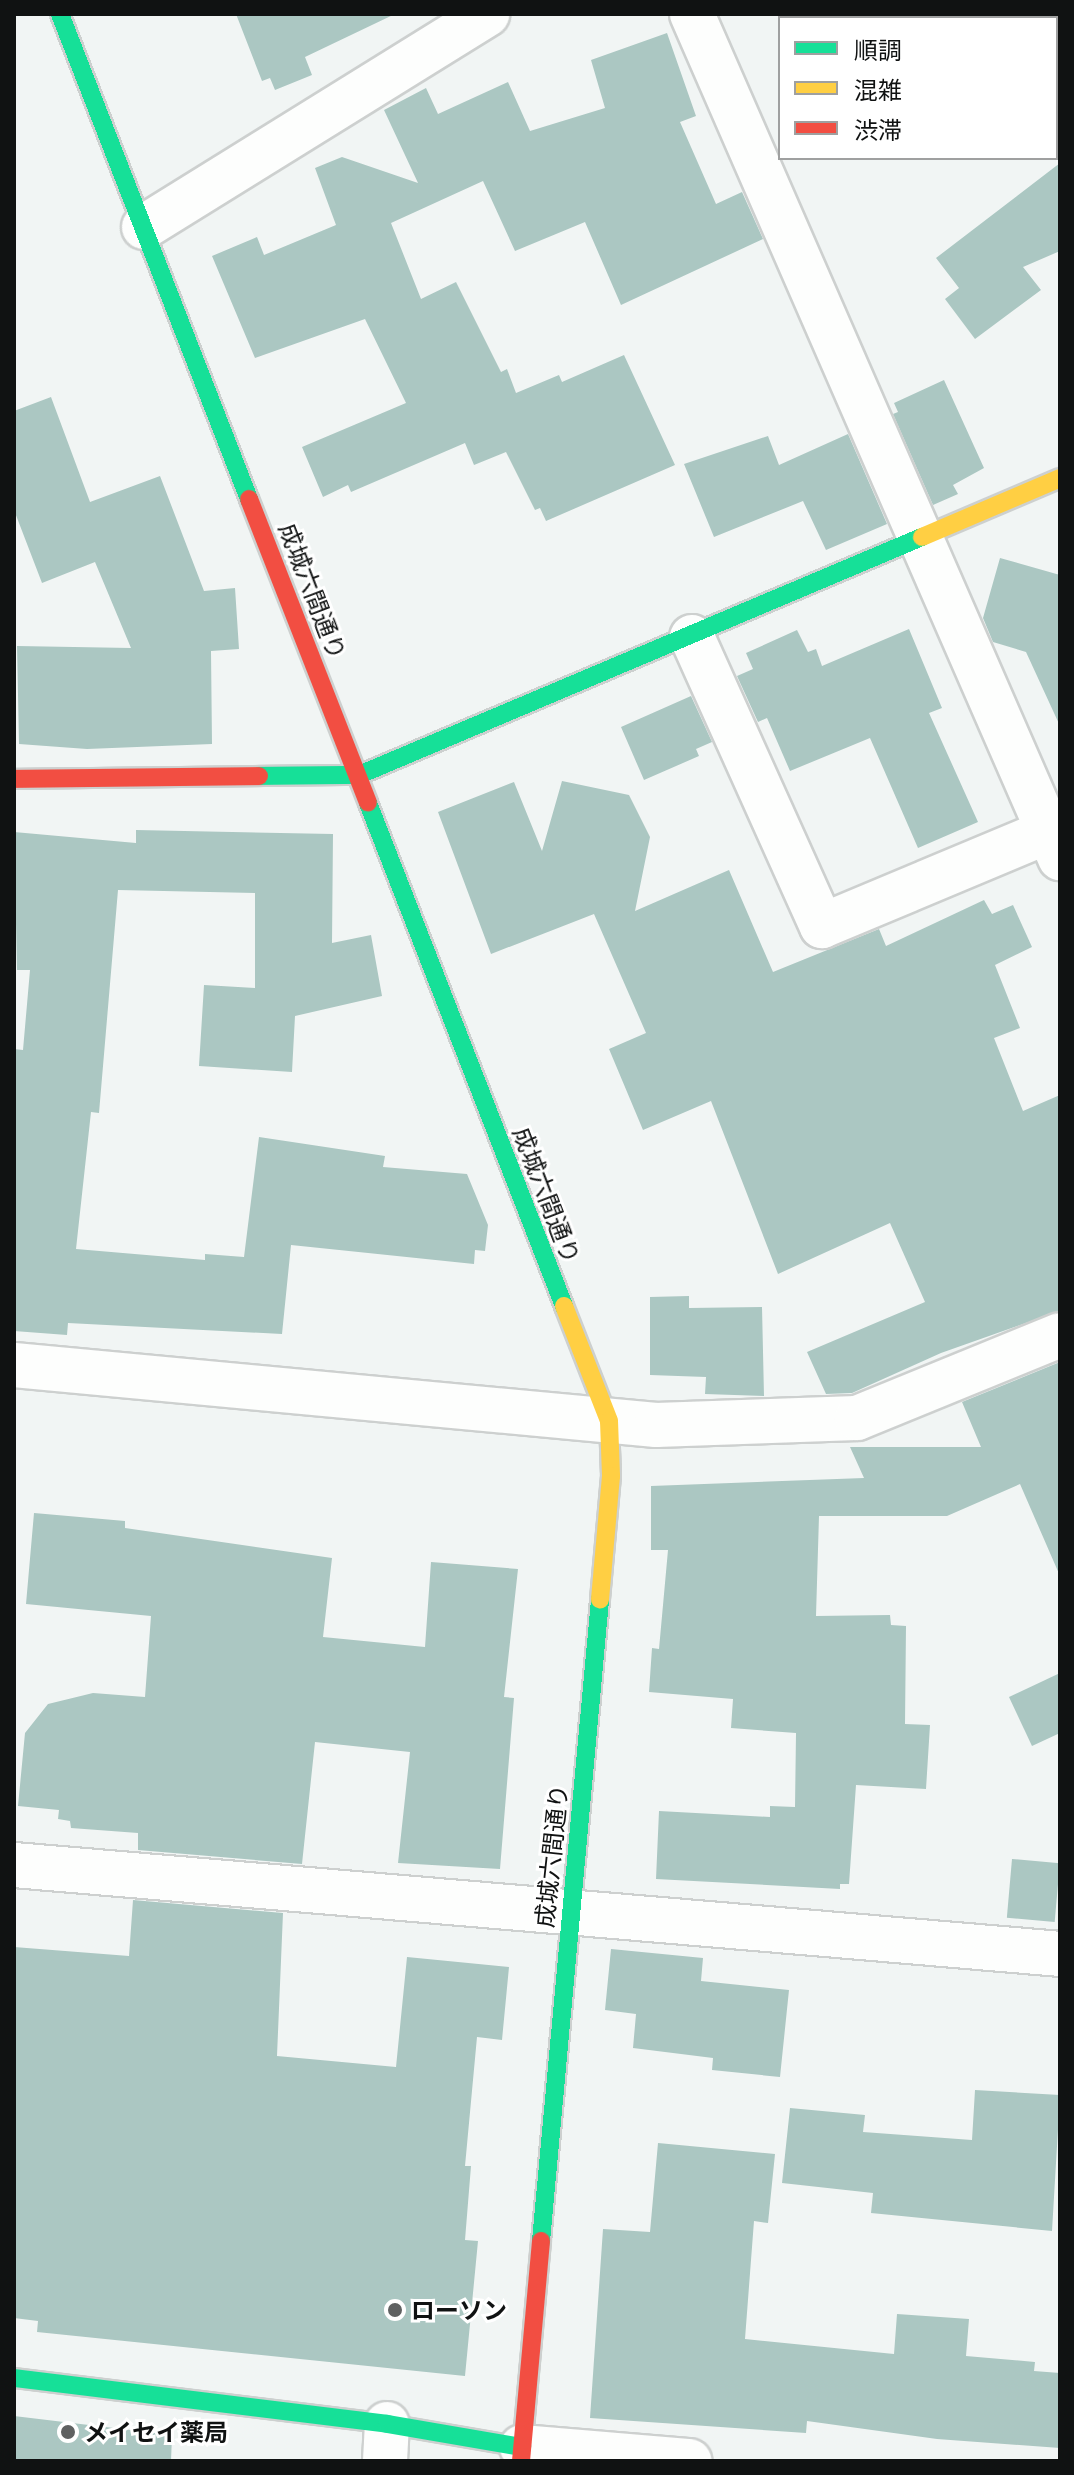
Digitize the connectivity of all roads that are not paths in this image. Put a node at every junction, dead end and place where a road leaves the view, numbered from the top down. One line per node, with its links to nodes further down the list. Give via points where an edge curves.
1 (60, 14): 4 (street, 成城六間通り)
2 (487, 14): 4 (street)
3 (692, 14): 6 (street)
4 (144, 227): 8 (street, 成城六間通り)
5 (1060, 478): 6 (street)
6 (919, 539): 7 (street); 10 (street)
7 (692, 637): 8 (street); 10 (street, via 822,926)
8 (359, 775): 9 (street); 13 (street, 成城六間通り)
9 (14, 779)
10 (1054, 844)
11 (1060, 1335): 13 (street, via 857,1418 656,1425)
12 (14, 1365): 13 (street)
13 (609, 1421): 15 (street, 成城六間通り, via 611,1476)
14 (14, 1865): 15 (street)
15 (569, 1909): 16 (street); 19 (street, 成城六間通り)
16 (1060, 1954)
17 (14, 2378): 18 (street)
18 (386, 2442): 19 (street)
19 (521, 2454): 20 (street)
20 (689, 2461)

